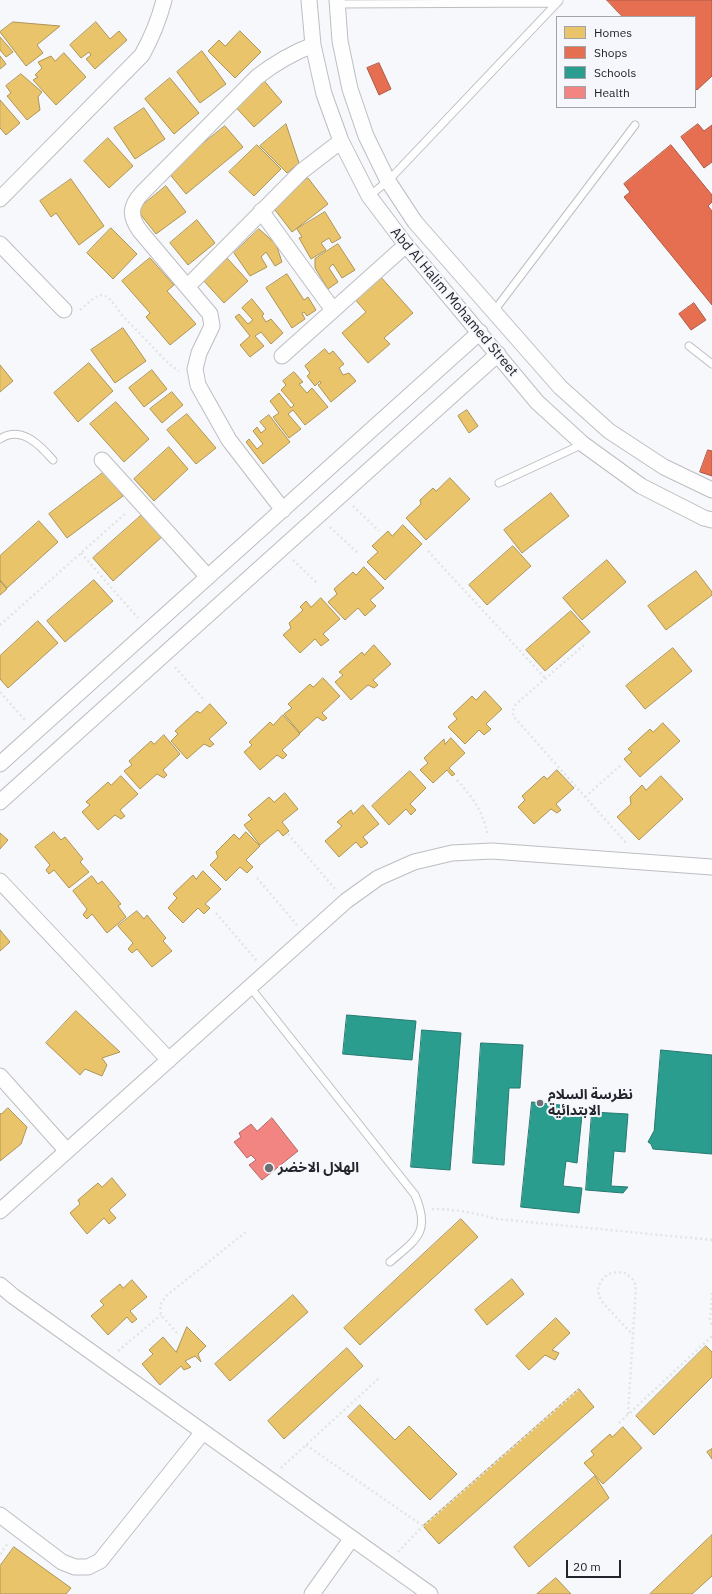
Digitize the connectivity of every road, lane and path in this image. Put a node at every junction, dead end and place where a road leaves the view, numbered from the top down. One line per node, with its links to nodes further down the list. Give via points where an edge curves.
1 (164, 0): 12 (street, via 160,16 142,55)
2 (309, 0): 7 (street, Abd Al Halim Mohamed Street)
3 (559, 1): 6 (lane); 10 (lane)
4 (337, 2): 5 (lane); 10 (street, Abd Al Halim Mohamed Street, via 340,41 350,89 366,136)
5 (360, 2): 6 (lane)
6 (435, 2)
7 (313, 45): 9 (street, Abd Al Halim Mohamed Street, via 324,94); 16 (street, via 274,64 258,77 135,201 132,211 134,222)
8 (635, 124): 19 (lane)
9 (341, 141): 11 (street, Abd Al Halim Mohamed Street); 13 (street, via 302,171)
10 (388, 180): 11 (lane); 19 (street, Abd Al Halim Mohamed Street, via 415,222)
11 (369, 196): 15 (street, Abd Al Halim Mohamed Street)
12 (0, 199)
13 (261, 211): 16 (street); 18 (street)
14 (0, 244): 17 (street)
15 (406, 245): 18 (street); 20 (street, Abd Al Halim Mohamed Street)
16 (188, 286): 25 (street, via 210,314 212,326 199,353 195,369)
17 (64, 310): 25 (path, via 72,316 96,296 104,294 169,364)
18 (334, 310): 23 (street)
19 (494, 311): 31 (street, Abd Al Halim Mohamed Street, via 560,387 609,431 664,467)
20 (480, 332): 22 (street, Abd Al Halim Mohamed Street); 34 (street)
21 (689, 346): 24 (lane)
22 (498, 354): 27 (street, Abd Al Halim Mohamed Street, via 537,402); 32 (street)
23 (282, 356)
24 (712, 364)
25 (198, 385): 34 (street, via 229,440)
26 (0, 439): 28 (lane, via 16,434 28,437 39,444)
27 (583, 444): 30 (lane); 36 (street, Abd Al Halim Mohamed Street, via 641,486)
28 (53, 460)
29 (102, 460): 33 (street)
30 (499, 483)
31 (712, 490)
32 (341, 494): 35 (street); 37 (path)
33 (139, 501): 40 (path); 42 (street)
34 (283, 510): 42 (street)
35 (318, 515): 38 (street); 41 (path)
36 (712, 520)
37 (379, 531)
38 (281, 548): 43 (path); 47 (street)
39 (428, 551): 48 (path)
40 (81, 553): 44 (path); 45 (path)
41 (359, 554)
42 (208, 577): 45 (street)
43 (317, 583)
44 (0, 624)
45 (149, 630): 51 (street)
46 (584, 645): 48 (path)
47 (164, 654): 50 (path); 56 (street)
48 (546, 679): 55 (path, via 516,704 513,716)
49 (0, 692): 51 (path)
50 (205, 701)
51 (36, 732): 52 (street)
52 (0, 764)
53 (621, 765): 55 (path)
54 (457, 780): 58 (path, via 479,807)
55 (585, 797): 59 (path)
56 (0, 802)
57 (288, 834): 63 (path)
58 (492, 851): 59 (street); 63 (street, via 452,853 414,862 378,878)
59 (643, 862): 60 (street)
60 (712, 867)
61 (257, 878): 65 (path)
62 (0, 881): 68 (street)
63 (346, 901): 65 (street)
64 (216, 912): 66 (path)
65 (306, 936): 66 (street)
66 (266, 972): 67 (street)
67 (250, 987): 68 (street); 71 (lane, via 415,1195)
68 (169, 1060): 70 (street)
69 (0, 1076): 70 (street)
70 (67, 1151): 72 (street)
71 (422, 1210): 74 (path, via 447,1209 497,1219); 75 (lane, via 422,1225 416,1240)
72 (0, 1211)
73 (247, 1231): 78 (path, via 166,1296 160,1305)
74 (712, 1240)
75 (390, 1262)
76 (0, 1285): 83 (street)
77 (712, 1293): 79 (path)
78 (161, 1315): 80 (path); 83 (path)
79 (712, 1325)
80 (177, 1333)
81 (633, 1334): 81 (path, via 636,1286 632,1278 625,1273 608,1274 598,1287 599,1296); 86 (path)
82 (712, 1336): 86 (path)
83 (105, 1362): 88 (street)
84 (379, 1378): 89 (path)
85 (579, 1389): 92 (path)
86 (628, 1414): 87 (path)
87 (619, 1423)
88 (203, 1432): 90 (street); 91 (street, via 100,1561 88,1566 75,1567 62,1562)
89 (306, 1445): 90 (path); 92 (path)
90 (269, 1479): 93 (street)
91 (0, 1515)
92 (423, 1526): 94 (path)
93 (352, 1538): 94 (street); 95 (street)
94 (387, 1563): 96 (street)
95 (312, 1594)
96 (430, 1594)

